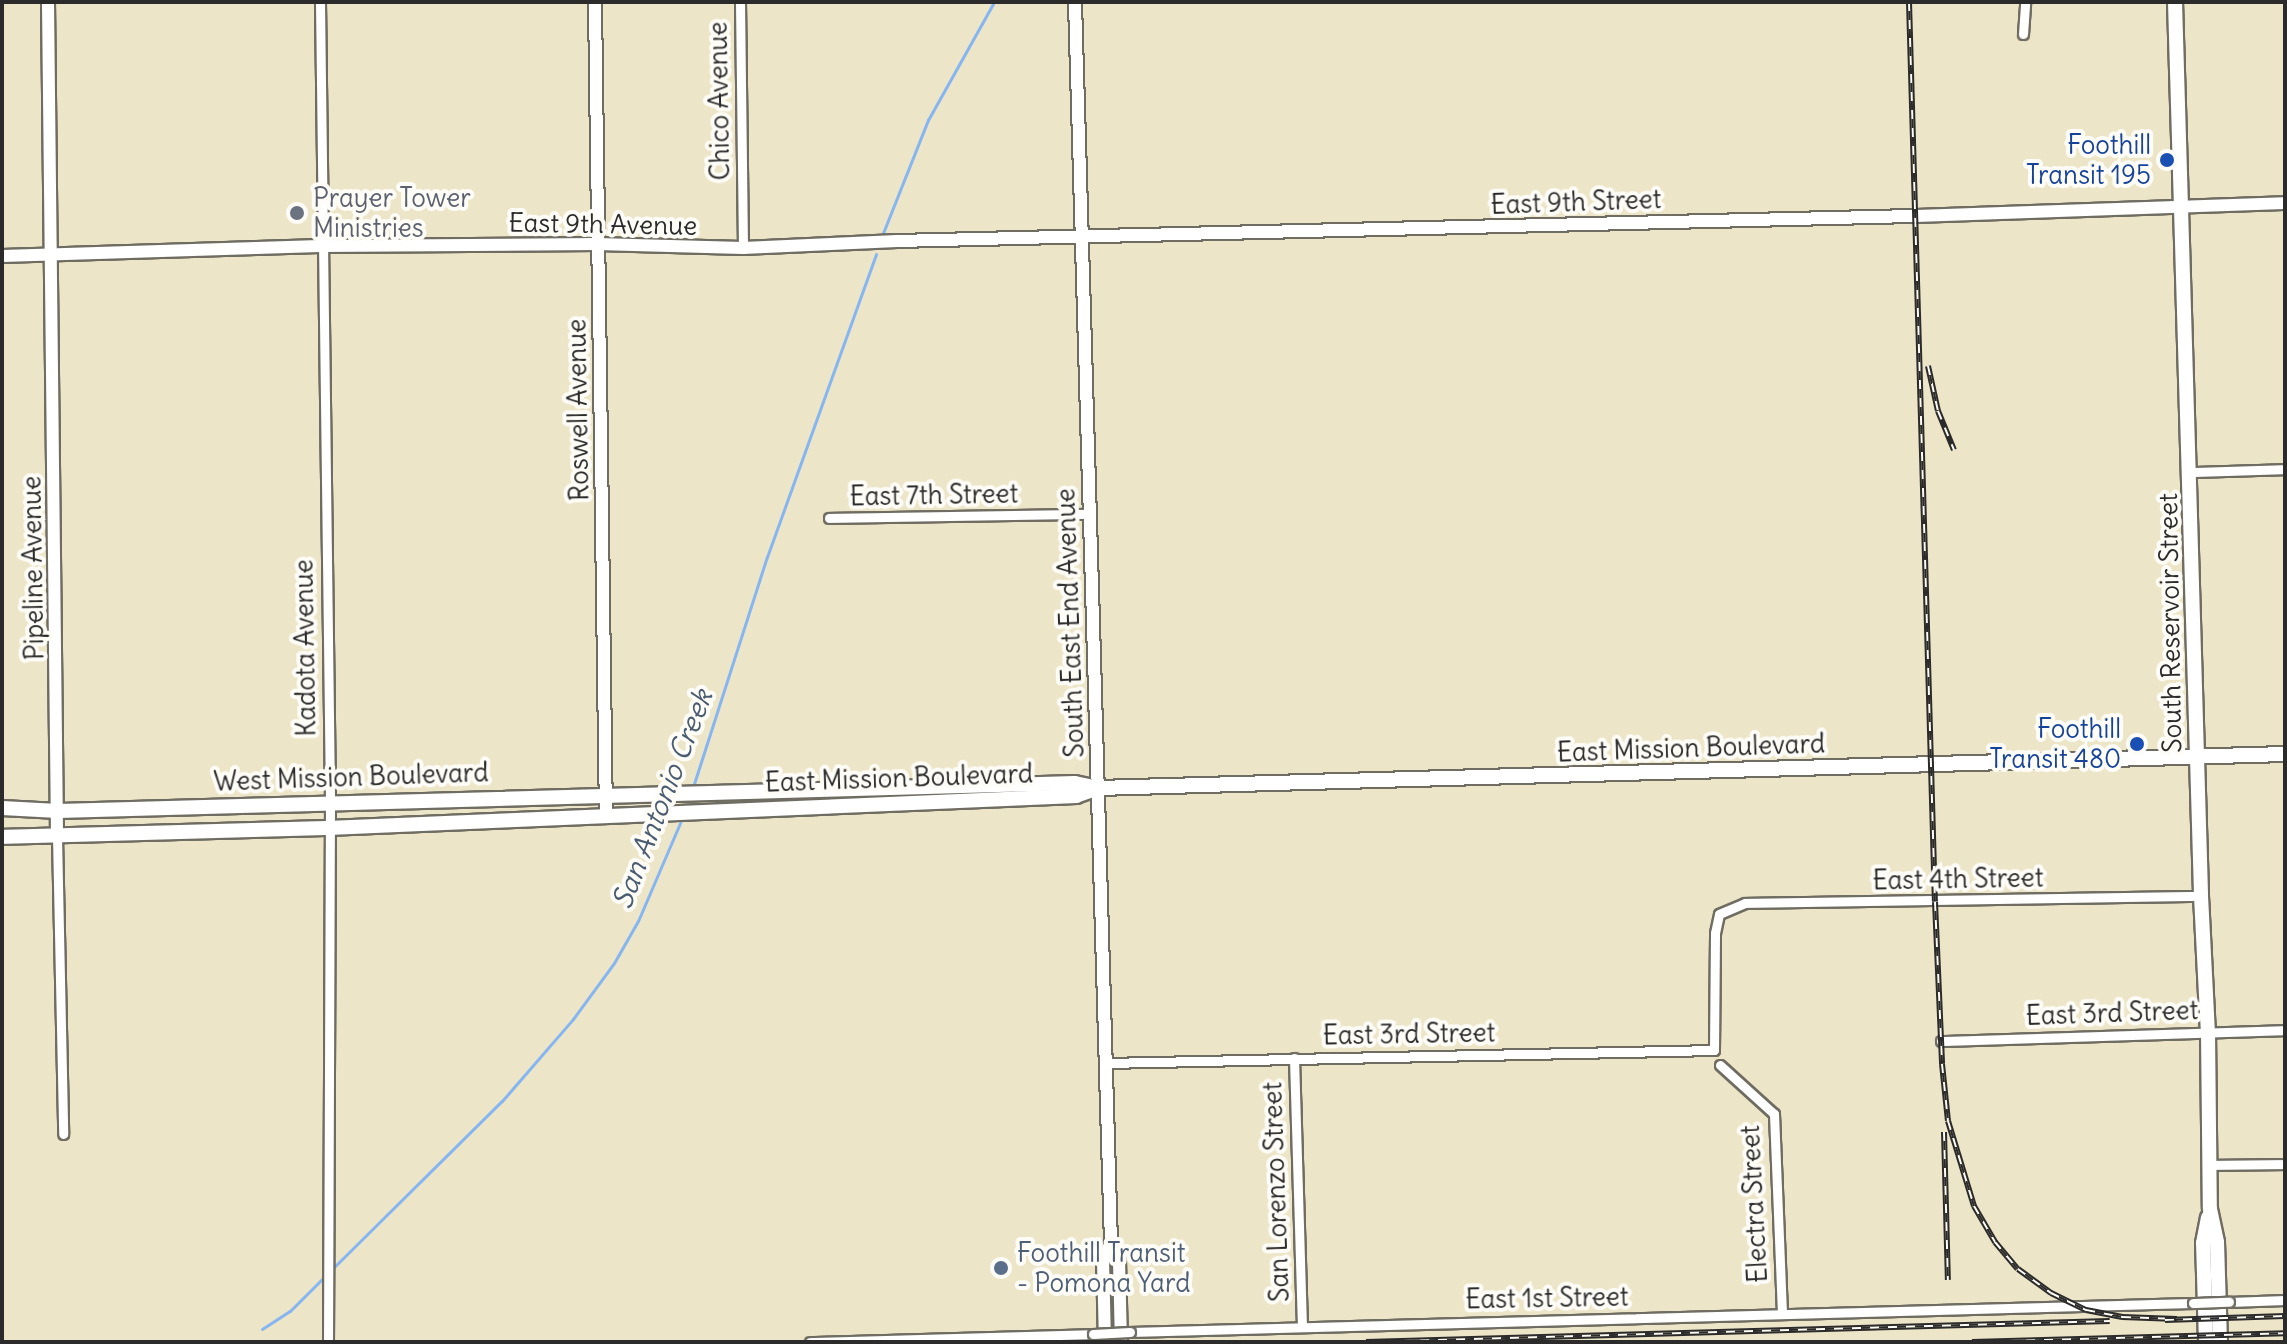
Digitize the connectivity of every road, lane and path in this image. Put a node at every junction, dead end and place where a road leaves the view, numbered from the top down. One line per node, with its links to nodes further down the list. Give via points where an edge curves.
1 (48, 2): 17 (street, Pipeline Avenue)
2 (320, 2): 14 (street, Kadota Avenue)
3 (595, 2): 13 (street, Roswell Avenue)
4 (740, 2): 15 (street, Chico Avenue)
5 (1075, 2): 11 (street, South East End Avenue)
6 (2025, 2): 8 (street)
7 (2175, 2): 10 (main road, South Reservoir Street)
8 (2023, 34)
9 (2285, 203): 10 (street, East 9th Street)
10 (2183, 205): 11 (street, East 9th Street); 19 (main road, South Reservoir Street)
11 (1080, 237): 12 (street, East 9th Street); 20 (street, South East End Avenue)
12 (867, 242): 15 (street, East 9th Avenue)
13 (597, 244): 14 (street, East 9th Avenue); 15 (street, East 9th Avenue); 26 (street, Roswell Avenue)
14 (320, 246): 17 (street, East 9th Avenue); 27 (street, Kadota Avenue)
15 (743, 248)
16 (2, 256): 17 (street, East 9th Avenue)
17 (51, 256): 29 (street, Pipeline Avenue)
18 (2285, 469): 19 (street)
19 (2191, 472): 23 (main road, South Reservoir Street)
20 (1088, 514): 21 (street, East 7th Street); 24 (street, South East End Avenue)
21 (829, 518)
22 (2285, 754): 23 (main road, East Mission Boulevard)
23 (2197, 757): 24 (main road, East Mission Boulevard); 34 (main road, South Reservoir Street)
24 (1098, 788): 25 (main road, East Mission Boulevard, via 1075,783); 30 (main road, East Mission Boulevard, via 1076,796); 40 (street, South East End Avenue)
25 (701, 792): 26 (main road, West Mission Boulevard)
26 (606, 793): 27 (main road, West Mission Boulevard); 30 (street, Roswell Avenue)
27 (330, 802): 29 (main road, West Mission Boulevard); 31 (street, Kadota Avenue)
28 (2, 808): 29 (main road, West Mission Boulevard)
29 (58, 811): 32 (street, Pipeline Avenue)
30 (606, 816): 31 (main road, East Mission Boulevard)
31 (328, 828): 32 (main road, East Mission Boulevard); 51 (street, Kadota Avenue)
32 (57, 836): 33 (main road, East Mission Boulevard); 42 (street, Pipeline Avenue)
33 (2, 837)
34 (2201, 896): 36 (main road, South Reservoir Street); 38 (street, East 4th Street, via 1745,903 1719,914)
35 (2285, 1030): 36 (street, East 3rd Street)
36 (2208, 1032): 37 (street, East 3rd Street); 44 (main road, South Reservoir Street)
37 (1941, 1041)
38 (1714, 1050): 39 (street, East 3rd Street)
39 (1294, 1058): 40 (street, East 3rd Street); 49 (street, San Lorenzo Street)
40 (1105, 1063): 46 (street, South East End Avenue)
41 (1720, 1065): 48 (street, Electra Street, via 1774,1114)
42 (63, 1134)
43 (2285, 1164): 44 (street)
44 (2209, 1165): 45 (main road, South Reservoir Street)
45 (2210, 1209): 54 (main road, via 2203,1243); 55 (main road, South Reservoir Street, via 2217,1242)
46 (1111, 1242): 50 (street, via 1119,1261); 53 (street, via 1103,1260)
47 (2285, 1300): 48 (street, East 1st Street, bridge)
48 (1782, 1314): 49 (street, East 1st Street)
49 (1302, 1326): 50 (street, East 1st Street)
50 (1126, 1337): 52 (street, East 1st Street, bridge)
51 (328, 1342)
52 (810, 1342)
53 (1105, 1342)
54 (2206, 1342)
55 (2220, 1342)

